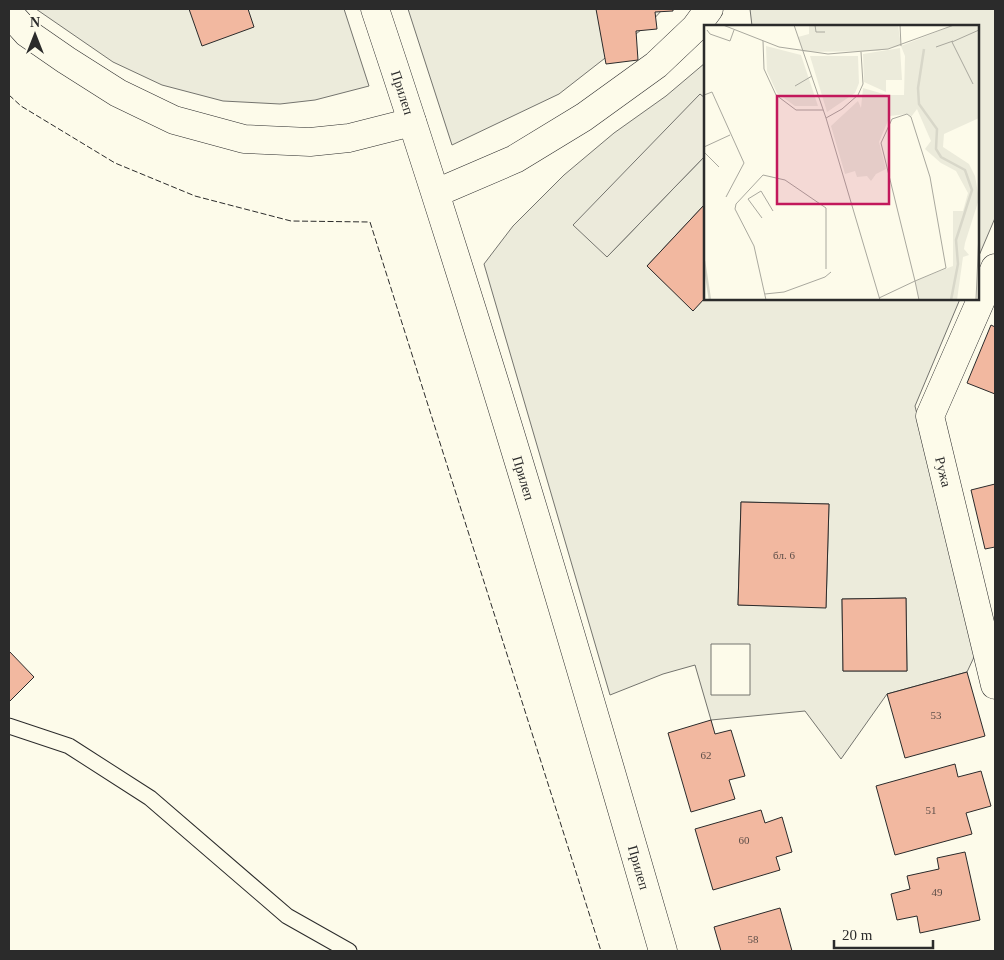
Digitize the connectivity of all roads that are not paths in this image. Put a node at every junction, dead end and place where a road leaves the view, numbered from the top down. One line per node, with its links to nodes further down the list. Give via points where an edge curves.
1 (375, 9): 4 (street, Прилеп)
2 (710, 9): 5 (street, via 656,65 584,117 515,159)
3 (9, 13): 4 (street, via 27,33 118,93 174,120 244,139 310,142 349,138)
4 (412, 122): 5 (street, Прилеп)
5 (436, 193): 10 (street, Прилеп)
6 (995, 268): 7 (street, Ружа, via 930,416)
7 (995, 685)
8 (9, 726): 9 (lane, via 68,746 150,798 287,916)
9 (349, 951)
10 (663, 951)

